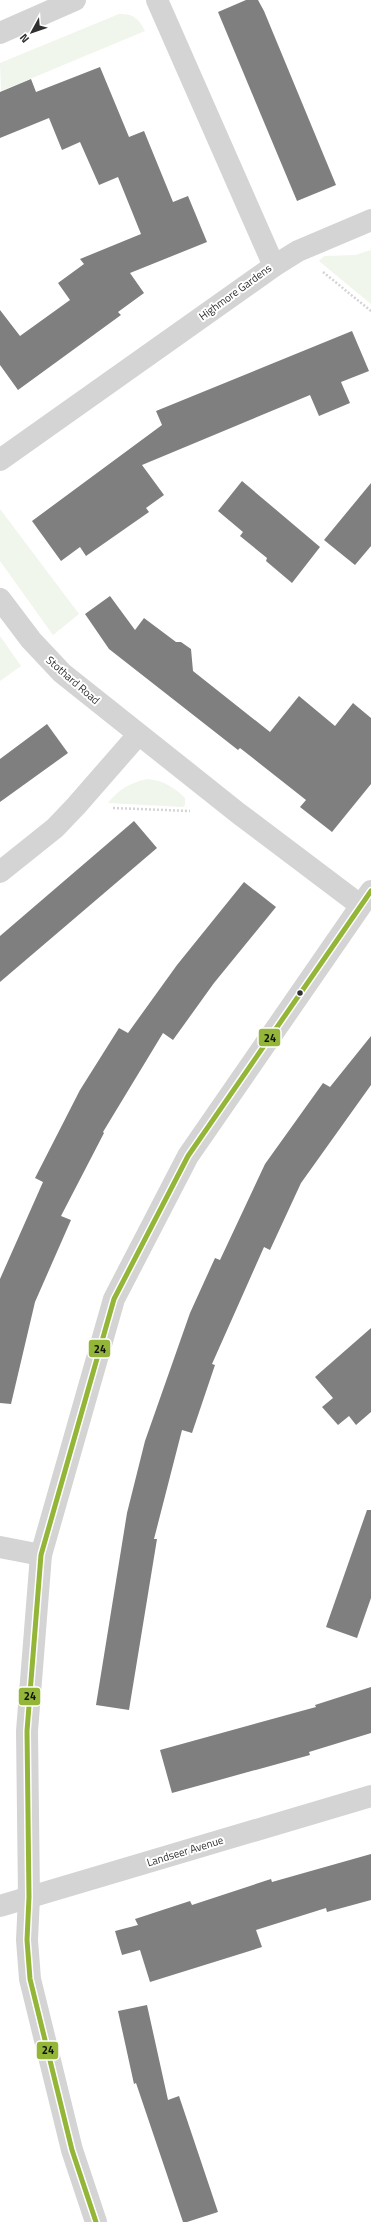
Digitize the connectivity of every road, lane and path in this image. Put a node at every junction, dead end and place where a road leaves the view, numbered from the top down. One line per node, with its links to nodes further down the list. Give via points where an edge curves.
1 (75, 0): 3 (street)
2 (157, 0): 6 (street, Highmore Gardens)
3 (0, 33)
4 (371, 220): 5 (street)
5 (298, 251): 6 (street); 7 (path)
6 (274, 266): 8 (street, Highmore Gardens)
7 (371, 310)
8 (0, 460)
9 (0, 599): 10 (street, Stothard Road, via 31,640 62,673)
10 (138, 735): 11 (street); 14 (street, Stothard Road)
11 (76, 806): 12 (path); 13 (street, via 55,828)
12 (192, 811)
13 (0, 872)
14 (365, 898): 16 (street, via 188,1156 114,1299)
15 (0, 1547): 16 (street)
16 (41, 1555): 18 (street, via 27,1731)
17 (371, 1796): 18 (street, Landseer Avenue)
18 (29, 1897): 19 (street, Landseer Avenue); 20 (street, via 27,1940 35,2006 72,2150)
19 (0, 1906)
20 (96, 2222)

